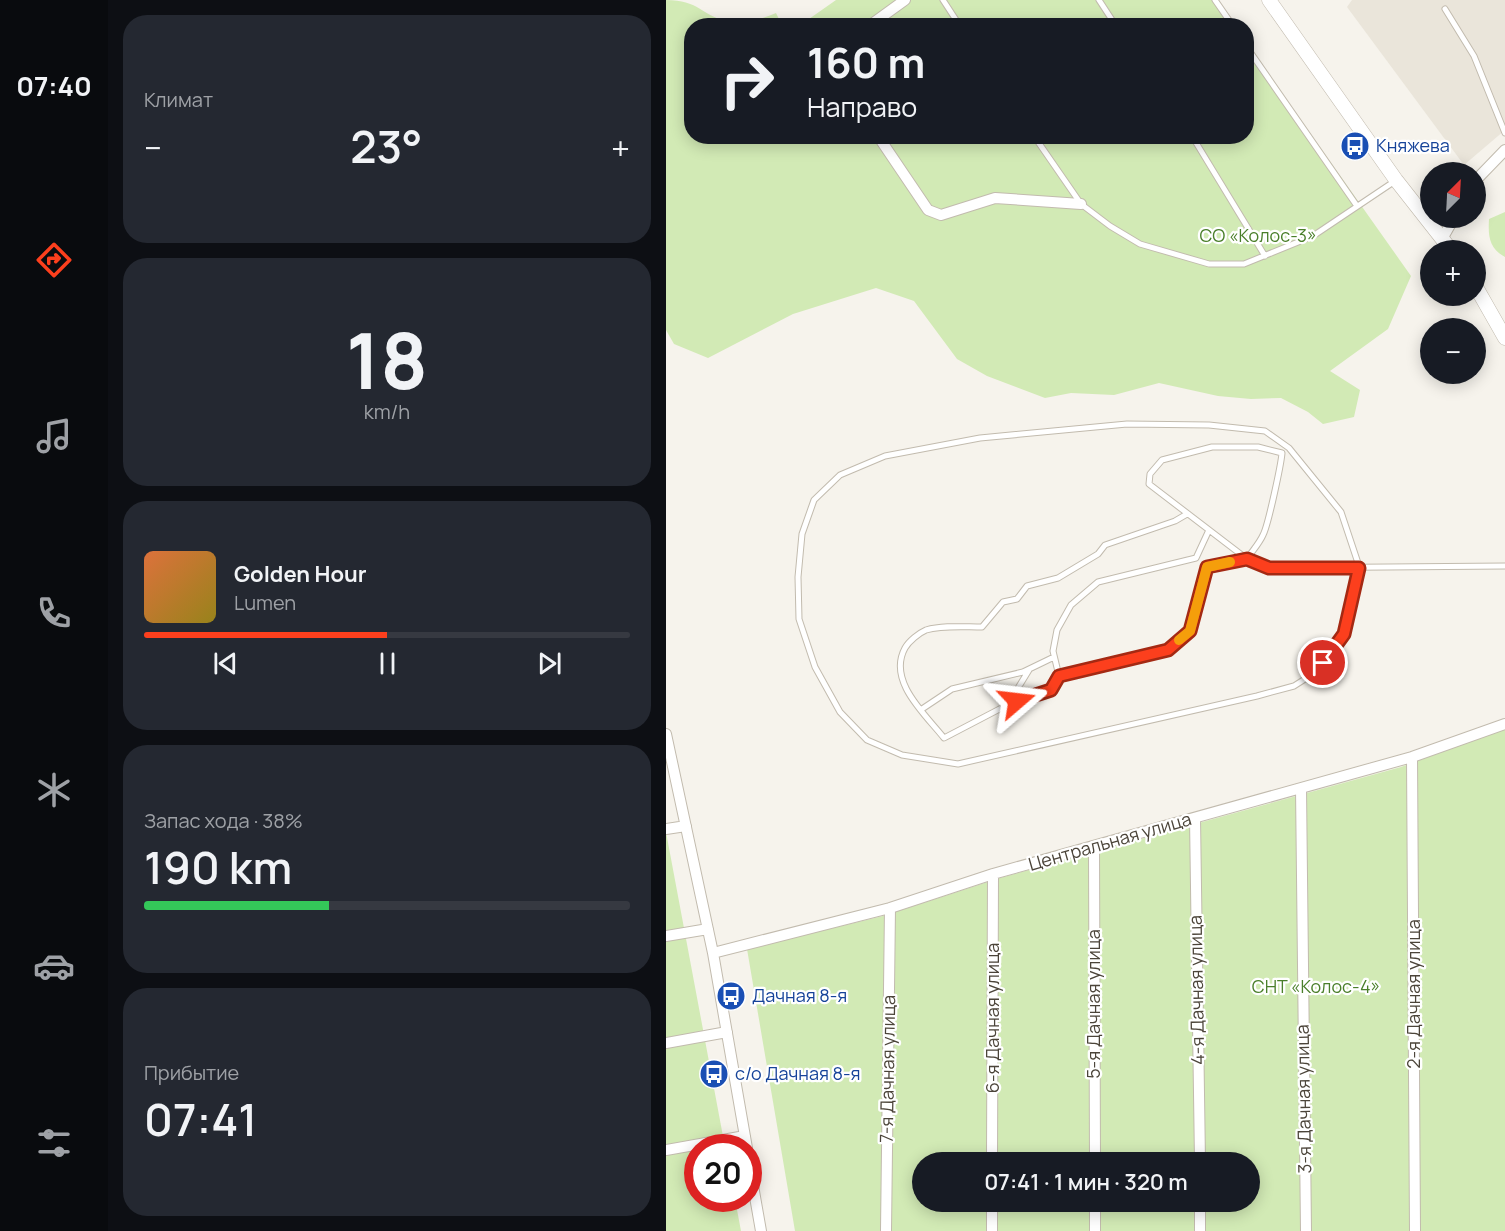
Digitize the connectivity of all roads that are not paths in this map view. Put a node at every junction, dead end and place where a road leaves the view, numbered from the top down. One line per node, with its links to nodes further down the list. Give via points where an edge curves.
1 (905, 0): 7 (street)
2 (943, 0): 8 (lane)
3 (1099, 0): 9 (lane)
4 (1215, 0): 10 (lane)
5 (1269, 0): 18 (street)
6 (1445, 9): 12 (lane, via 1474,56)
7 (880, 18)
8 (955, 18)
9 (1111, 18)
10 (1227, 18)
11 (1254, 58): 20 (lane)
12 (1505, 133)
13 (883, 144): 19 (street, via 928,210 941,215 995,198)
14 (1040, 144): 19 (lane)
15 (1197, 144): 23 (lane)
16 (1505, 150): 17 (street)
17 (1486, 170)
18 (1396, 180): 20 (lane); 22 (street)
19 (1082, 204): 23 (lane, via 1140,244 1176,256 1209,264 1244,264)
20 (1357, 206): 23 (lane, via 1313,236)
21 (1448, 228): 22 (street)
22 (1442, 239)
23 (1266, 256)
24 (1486, 303): 25 (street)
25 (1503, 329)
26 (1289, 448): 27 (lane); 32 (lane, via 1341,512); 32 (lane, via 1265,432 1209,424 1127,424 980,438 885,456 840,475 814,500 802,534 799,619 815,667 840,712 867,740 902,755 958,764 1294,686 1316,672 1344,634)
27 (1282, 453): 28 (lane, via 1258,447 1212,447 1162,460 1150,474 1149,484); 30 (lane, via 1265,534)
28 (1187, 514): 29 (lane); 37 (lane, via 1105,545 1098,554 1058,578 1028,586 1017,599 1003,602 982,627 932,629 916,636 900,657 900,677)
29 (1209, 530): 30 (lane); 33 (lane, via 1196,558 1098,582 1071,605 1057,630)
30 (1247, 559): 32 (lane, via 1269,568); 35 (lane, via 1207,567 1190,631 1168,650)
31 (1505, 566): 32 (lane)
32 (1359, 568)
33 (1054, 657): 34 (lane); 35 (lane)
34 (1030, 668): 36 (lane, via 1018,688); 37 (lane, via 952,689)
35 (1059, 676): 36 (lane, via 1051,690)
36 (1017, 701): 37 (lane, via 944,738)
37 (922, 709)
38 (1505, 725): 40 (street, Центральная улица)
39 (666, 734): 43 (street)
40 (1412, 757): 41 (street, Центральная улица); 69 (street, 2-я Дачная улица)
41 (1301, 788): 42 (street, Центральная улица); 68 (street, 3-я Дачная улица)
42 (1195, 818): 45 (street, Центральная улица); 58 (street, 4-я Дачная улица)
43 (686, 826): 44 (street); 48 (street)
44 (666, 830)
45 (1094, 846): 46 (street, Центральная улица); 57 (street, 5-я Дачная улица)
46 (993, 874): 47 (street, Центральная улица); 56 (street, 6-я Дачная улица)
47 (890, 908): 50 (street, Центральная улица); 64 (street, 7-я Дачная улица)
48 (708, 929): 49 (street); 50 (street)
49 (666, 936)
50 (713, 952): 51 (street)
51 (727, 1032): 52 (street); 53 (street)
52 (666, 1043)
53 (745, 1134)
54 (684, 1148): 55 (street)
55 (666, 1150)
56 (992, 1152)
57 (1095, 1152)
58 (1200, 1152)
59 (758, 1212): 63 (street)
60 (992, 1212): 65 (street)
61 (1095, 1212): 66 (street)
62 (1200, 1212): 67 (street)
63 (761, 1231)
64 (886, 1231)
65 (992, 1231)
66 (1095, 1231)
67 (1200, 1231)
68 (1306, 1231)
69 (1415, 1231)

